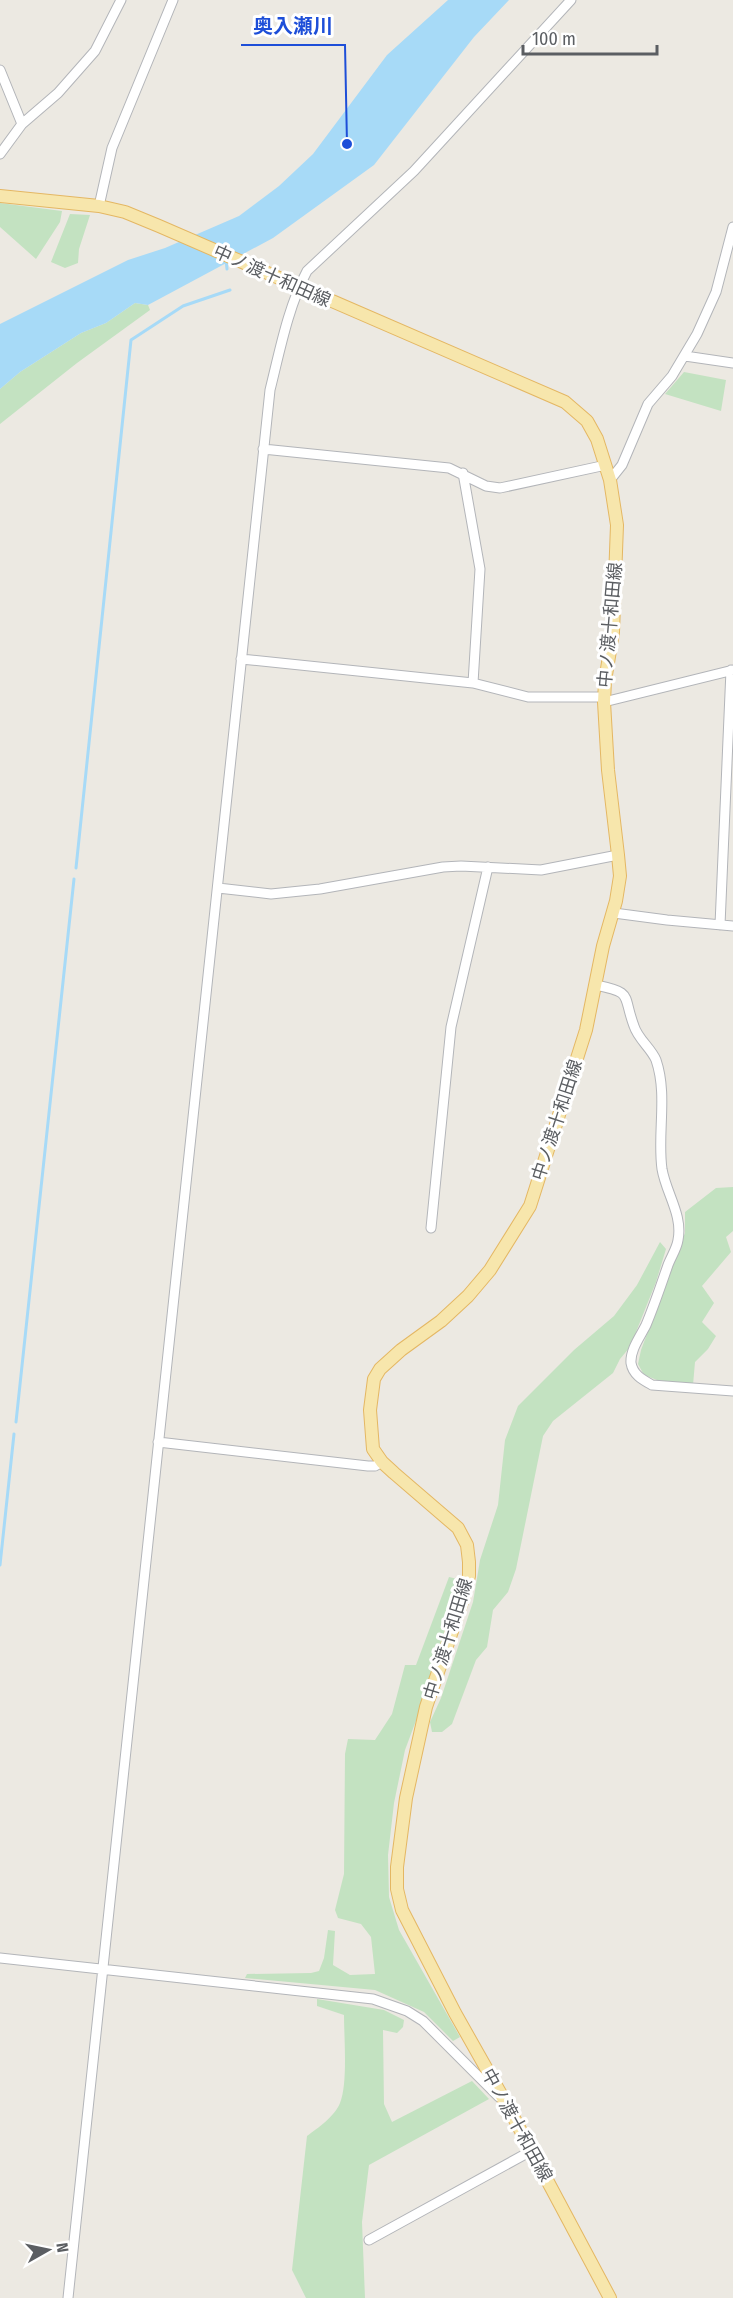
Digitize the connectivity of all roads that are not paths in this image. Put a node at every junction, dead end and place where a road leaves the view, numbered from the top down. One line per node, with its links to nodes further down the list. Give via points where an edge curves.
1 (121, 0): 5 (street, via 95,51 58,93)
2 (172, 0): 8 (street, via 112,147)
3 (571, 0): 10 (street, via 414,171 308,271)
4 (0, 70): 5 (street)
5 (22, 124): 6 (street)
6 (0, 154)
7 (0, 196): 8 (main road, 中ノ渡十和田線)
8 (99, 206): 10 (main road, 中ノ渡十和田線, via 125,212)
9 (733, 227): 11 (street, via 716,292)
10 (299, 287): 13 (street, via 270,390); 14 (main road, 中ノ渡十和田線, via 565,402 587,422)
11 (685, 356): 12 (street); 16 (street, via 648,404 622,465)
12 (733, 363)
13 (263, 449): 15 (street, via 448,468); 17 (street)
14 (606, 465): 15 (street, via 500,488 486,486); 16 (main road, 中ノ渡十和田線)
15 (463, 473): 19 (street, via 480,569)
16 (610, 480): 20 (main road, 中ノ渡十和田線, via 617,538 614,632)
17 (241, 659): 19 (street); 23 (street)
18 (732, 670): 20 (street); 25 (street)
19 (473, 683): 20 (street, via 528,697)
20 (604, 699): 21 (main road, 中ノ渡十和田線)
21 (618, 855): 22 (street, via 541,870); 24 (main road, 中ノ渡十和田線, via 620,876)
22 (488, 867): 23 (street, via 443,867 271,894); 28 (street, via 451,1027)
23 (218, 888): 30 (street)
24 (614, 913): 25 (street); 27 (main road, 中ノ渡十和田線)
25 (720, 925): 26 (street)
26 (733, 926)
27 (596, 985): 29 (street, via 626,995 634,1027 655,1059 660,1077 660,1158 679,1225 678,1241 633,1350 634,1371 652,1385); 31 (main road, 中ノ渡十和田線, via 586,1030 522,1222 468,1296 390,1359 374,1379 370,1410 372,1442)
28 (431, 1228)
29 (733, 1391)
30 (158, 1442): 31 (street, via 368,1466); 33 (street)
31 (382, 1462): 34 (main road, 中ノ渡十和田線, via 458,1528 467,1545 469,1576 426,1707 406,1798 397,1889 406,1922)
32 (0, 1958): 33 (street)
33 (102, 1969): 34 (street, via 374,1999 423,2021); 37 (street)
34 (507, 2105): 35 (main road, 中ノ渡十和田線)
35 (531, 2151): 36 (street); 38 (main road, 中ノ渡十和田線)
36 (369, 2240)
37 (68, 2298)
38 (610, 2298)

